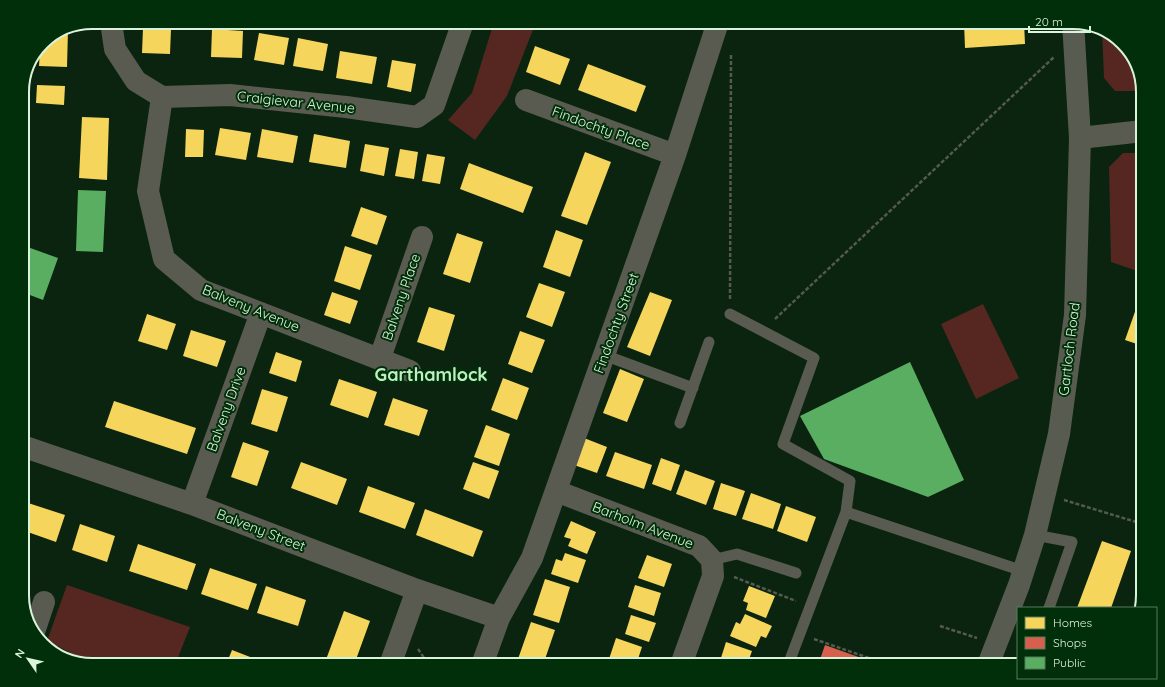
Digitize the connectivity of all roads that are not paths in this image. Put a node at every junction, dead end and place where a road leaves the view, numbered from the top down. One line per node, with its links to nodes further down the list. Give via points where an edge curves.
1 (112, 29): 5 (street, via 115,49 136,81)
2 (461, 29): 5 (street, Craigievar Avenue, via 434,105 417,118 346,107 230,95)
3 (716, 29): 9 (street, Findochty Street)
4 (1074, 30): 8 (main road, Gartloch Road)
5 (162, 97): 11 (street, Balveny Avenue, via 148,192 164,259 201,290)
6 (526, 100): 9 (street, Findochty Place)
7 (1136, 132): 8 (street)
8 (1080, 138): 23 (main road, Gartloch Road, via 1075,315 1059,434)
9 (675, 155): 14 (street, Findochty Street)
10 (422, 237): 15 (street, Balveny Place)
11 (261, 313): 15 (street, Balveny Avenue); 21 (street, Balveny Drive)
12 (730, 314): 22 (lane, via 814,358 782,444 850,481)
13 (709, 342): 17 (lane)
14 (604, 355): 17 (lane); 20 (street, Findochty Street)
15 (380, 358): 16 (street, Balveny Avenue)
16 (410, 371)
17 (693, 388): 18 (lane)
18 (680, 423)
19 (29, 448): 21 (street, Balveny Street)
20 (556, 491): 24 (street, Barholm Avenue, via 698,546); 30 (street, Findochty Street, via 532,558)
21 (192, 504): 27 (street, Balveny Street)
22 (846, 512): 25 (lane); 35 (lane)
23 (1035, 535): 25 (main road, Gartloch Road); 29 (lane, via 1072,542)
24 (712, 564): 26 (lane, via 737,554); 34 (street, via 713,576)
25 (1023, 571): 36 (main road, Gartloch Road)
26 (796, 573)
27 (417, 590): 30 (street, Balveny Street); 32 (street)
28 (44, 602): 31 (street)
29 (1049, 607)
30 (499, 618): 33 (street, Findochty Street)
31 (36, 625)
32 (393, 658)
33 (484, 658)
34 (684, 658)
35 (791, 658)
36 (991, 658)

